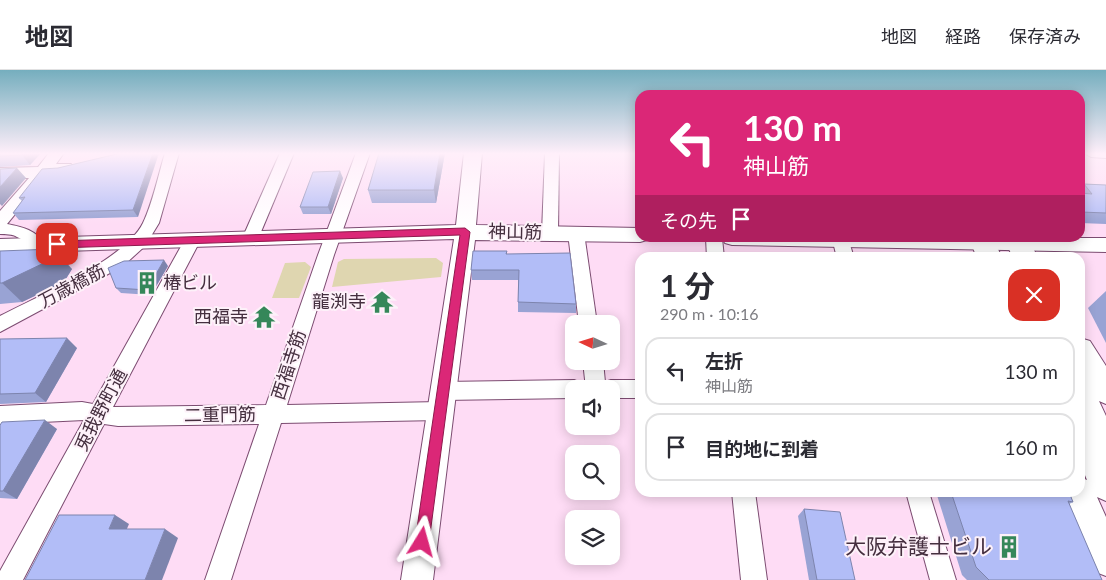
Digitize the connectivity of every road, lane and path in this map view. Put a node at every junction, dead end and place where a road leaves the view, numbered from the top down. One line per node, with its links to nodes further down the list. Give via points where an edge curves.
1 (37, 177): 7 (street)
2 (165, 177): 16 (street, 万歳橋筋, via 151,223)
3 (277, 177): 14 (street)
4 (355, 177): 13 (street, 西福寺筋)
5 (471, 177): 9 (street)
6 (551, 177): 10 (street)
7 (0, 222)
8 (0, 228): 18 (street, via 23,232)
9 (465, 232): 10 (street, 神山筋); 13 (street, 神山筋); 31 (street)
10 (550, 233): 11 (street, 神山筋)
11 (576, 233): 12 (street, 神山筋); 24 (street)
12 (635, 235)
13 (334, 237): 14 (street, 神山筋); 34 (street, 西福寺筋)
14 (250, 239): 15 (street, 神山筋)
15 (192, 241): 16 (street, 神山筋); 33 (street, 兎我野町通)
16 (139, 242): 18 (street, 神山筋); 25 (street, 万歳橋筋, via 117,262)
17 (795, 242): 19 (street)
18 (37, 245): 21 (street, 神山筋)
19 (842, 245): 22 (street)
20 (1106, 245): 23 (street)
21 (0, 246)
22 (985, 246): 23 (street)
23 (1020, 246)
24 (587, 315)
25 (0, 325)
26 (1085, 357): 30 (highway)
27 (620, 389): 28 (street)
28 (635, 389)
29 (565, 390): 31 (street, 二重門筋)
30 (1106, 391)
31 (441, 401): 34 (street, 二重門筋); 45 (street)
32 (1085, 404): 37 (highway)
33 (99, 414): 34 (street, 二重門筋, via 118,417); 35 (street, 二重門筋, via 82,411); 43 (street, 兎我野町通)
34 (273, 414): 44 (street, 西福寺筋)
35 (0, 415)
36 (1085, 437): 38 (highway)
37 (1106, 449)
38 (1106, 485)
39 (744, 497): 46 (street)
40 (918, 497): 47 (street)
41 (1080, 497): 42 (highway)
42 (1106, 558)
43 (9, 580)
44 (218, 580)
45 (417, 580)
46 (754, 580)
47 (943, 580)

